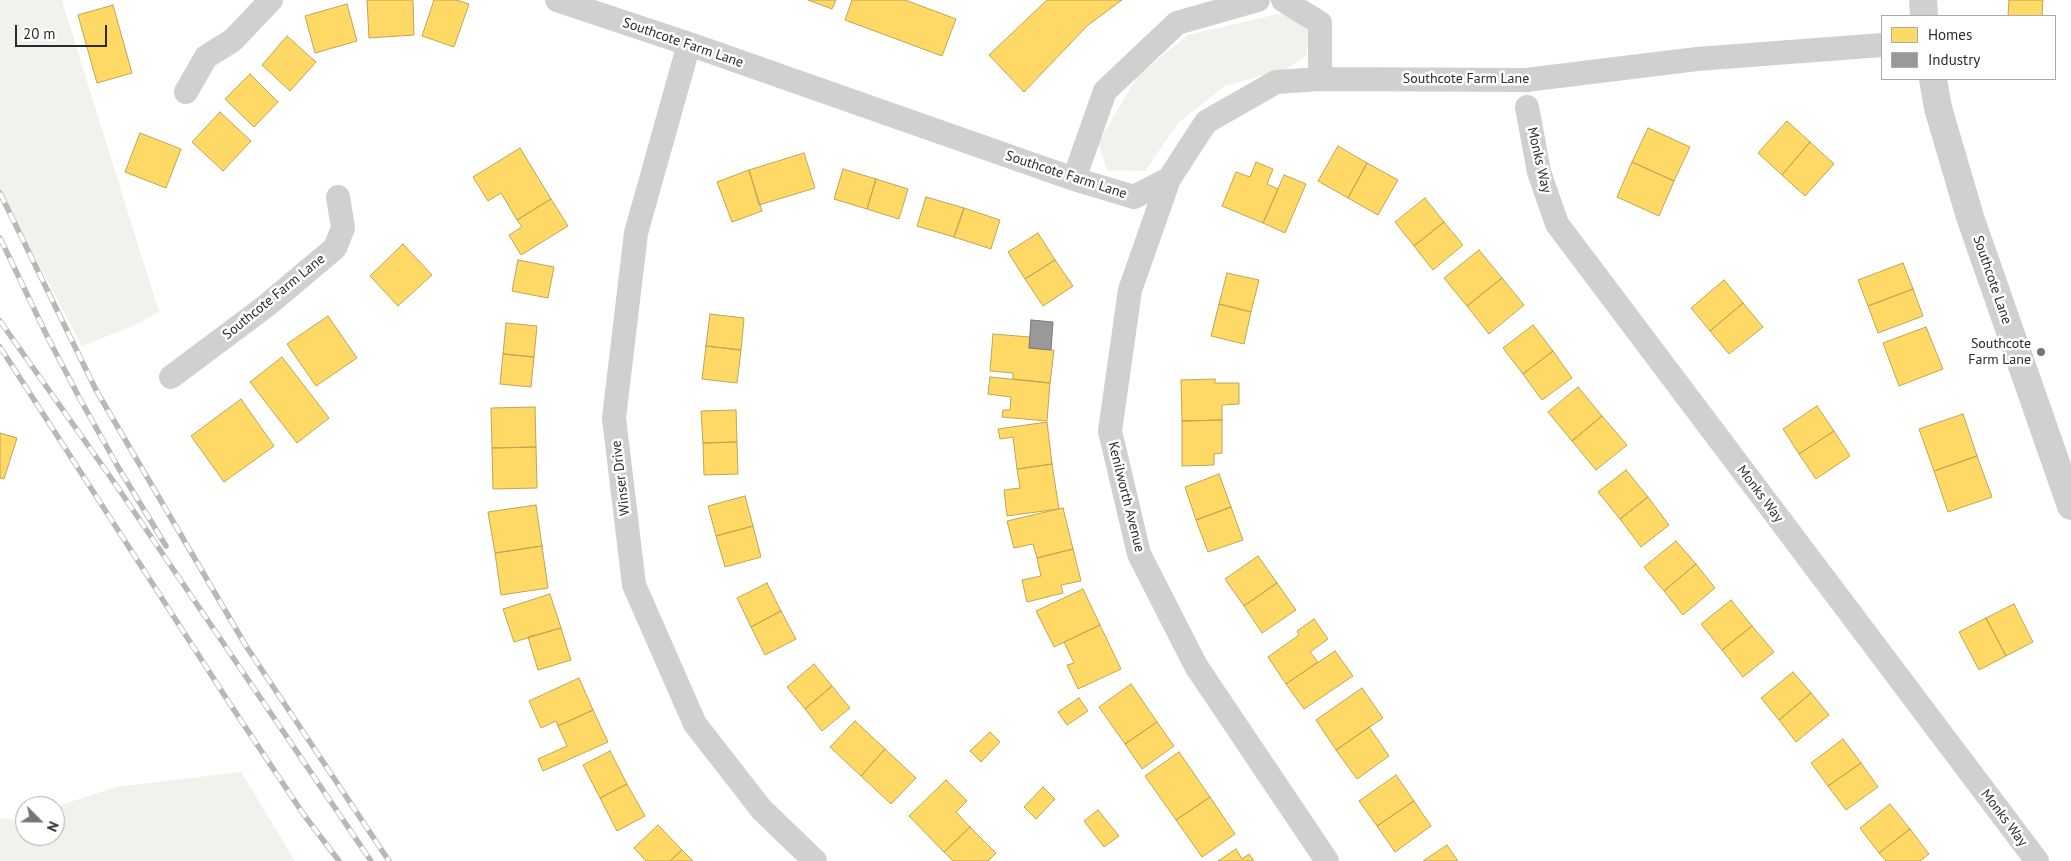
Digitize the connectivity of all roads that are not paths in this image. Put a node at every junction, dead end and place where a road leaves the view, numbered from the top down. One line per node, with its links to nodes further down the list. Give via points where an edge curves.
1 (270, 0): 11 (street, via 234,40 206,56)
2 (557, 0): 7 (street, Southcote Farm Lane)
3 (1258, 0): 13 (street, via 1177,23 1106,91)
4 (1283, 0): 9 (street, via 1320,23)
5 (1923, 0): 6 (street)
6 (1924, 15)
7 (688, 44): 13 (street, Southcote Farm Lane); 18 (street, Winser Drive, via 636,233 614,418 634,585 696,724 762,810)
8 (1881, 45): 9 (street, Southcote Farm Lane, via 1697,59 1526,80)
9 (1320, 78): 14 (street, Southcote Farm Lane, via 1276,82 1206,122)
10 (1933, 80): 17 (street, Southcote Lane, via 1938,108 1970,217)
11 (186, 92)
12 (1527, 107): 20 (street, Monks Way, via 1539,172 1557,224)
13 (1074, 179): 14 (street, Southcote Farm Lane, via 1134,197)
14 (1170, 179): 19 (street, Kenilworth Avenue, via 1130,290 1110,431 1139,554 1191,658)
15 (338, 198): 16 (street, Southcote Farm Lane, via 343,228 335,248 266,306)
16 (171, 377)
17 (2071, 506)
18 (815, 861)
19 (1327, 861)
20 (2037, 861)

